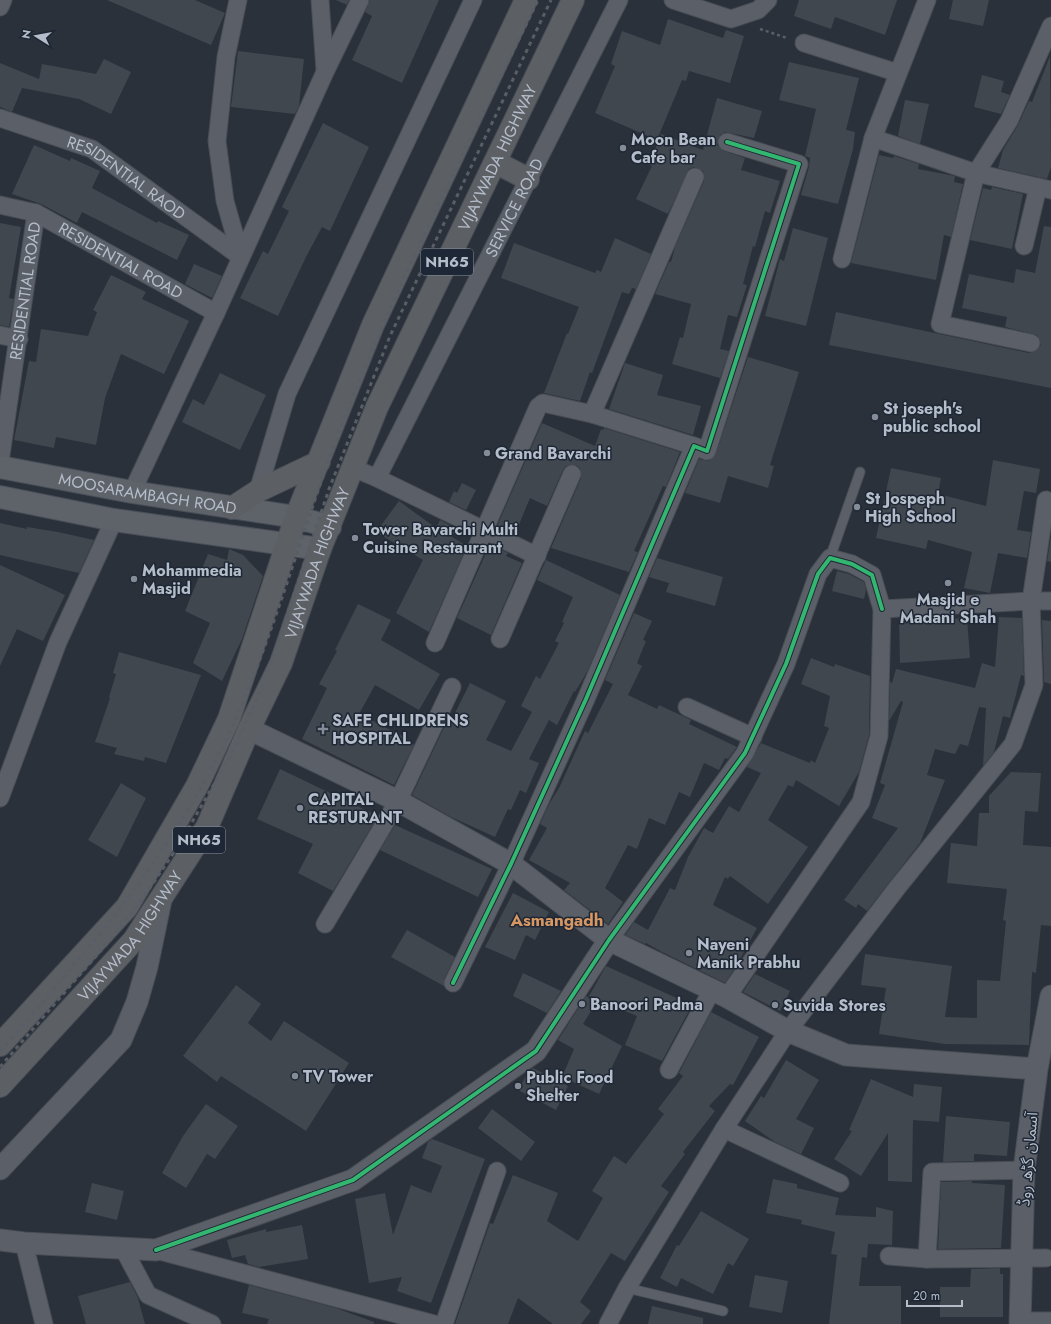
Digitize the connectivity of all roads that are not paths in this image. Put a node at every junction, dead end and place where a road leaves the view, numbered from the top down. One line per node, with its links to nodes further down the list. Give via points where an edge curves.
1 (3, 0): 12 (street)
2 (238, 0): 28 (street, via 226,57 217,141 225,201)
3 (320, 0): 15 (street)
4 (360, 0): 15 (street)
5 (473, 0): 43 (street, via 288,394)
6 (526, 0): 37 (highway, VIJAYWADA HIGHWAY / NH65, via 373,325)
7 (573, 0): 20 (highway, VIJAYWADA HIGHWAY / NH65)
8 (619, 0): 23 (street, SERVICE ROAD)
9 (673, 0): 10 (street, via 731,19 758,10)
10 (768, 0)
11 (927, 0): 16 (street)
12 (0, 7)
13 (1051, 26): 21 (street, via 1009,121)
14 (804, 43): 16 (street)
15 (325, 72): 28 (street)
16 (898, 73): 18 (street)
17 (0, 118): 28 (street, RESIDENTIAL RAOD, via 92,149)
18 (873, 138): 21 (street); 29 (street)
19 (727, 142): 35 (street, via 799,164 707,451)
20 (495, 162): 23 (highway); 39 (highway, VIJAYWADA HIGHWAY / NH65, via 377,407)
21 (976, 173): 24 (street); 33 (street, via 940,324)
22 (695, 177): 34 (street)
23 (528, 179): 42 (street, SERVICE ROAD)
24 (1044, 189): 27 (street)
25 (0, 205): 26 (street, RESIDENTIAL ROAD)
26 (36, 213): 30 (street, RESIDENTIAL ROAD); 32 (street, RESIDENTIAL ROAD)
27 (1024, 246)
28 (241, 257): 30 (street)
29 (842, 259)
30 (216, 313): 44 (street)
31 (0, 335): 32 (street)
32 (19, 339): 36 (street, RESIDENTIAL ROAD)
33 (1031, 342)
34 (592, 414): 35 (street); 51 (street, via 548,403 538,407)
35 (694, 446): 67 (street, via 586,700)
36 (0, 462)
37 (319, 462): 43 (highway); 48 (highway, VIJAYWADA HIGHWAY / NH65)
38 (0, 467): 44 (main road, MOOSARAMBAGH ROAD)
39 (353, 468): 42 (street); 50 (highway, VIJAYWADA HIGHWAY / NH65)
40 (860, 472): 55 (lane)
41 (572, 474): 54 (street)
42 (377, 478): 51 (street)
43 (258, 491): 47 (highway)
44 (132, 492): 47 (main road, MOOSARAMBAGH ROAD)
45 (0, 497): 49 (main road, MOOSARAMBAGH ROAD)
46 (1046, 500): 56 (street)
47 (232, 508): 48 (main road, MOOSARAMBAGH ROAD)
48 (296, 517): 50 (main road, MOOSARAMBAGH ROAD); 52 (highway, VIJAYWADA HIGHWAY / NH65)
49 (114, 520): 52 (main road, MOOSARAMBAGH ROAD); 65 (street, via 58,642)
50 (330, 527): 53 (highway, VIJAYWADA HIGHWAY / NH65)
51 (486, 531): 54 (street); 60 (street)
52 (288, 544): 53 (main road, MOOSARAMBAGH ROAD); 75 (highway, VIJAYWADA HIGHWAY / NH65, via 229,719 197,786 127,907)
53 (320, 549): 63 (highway, VIJAYWADA HIGHWAY / NH65, via 281,663)
54 (537, 556): 59 (street)
55 (830, 558): 58 (street, via 852,564 872,575); 64 (street, via 818,574 786,664)
56 (1032, 601): 57 (street); 58 (street); 74 (street, via 1034,685 1014,744 897,888)
57 (1051, 602)
58 (882, 609): 72 (street, via 879,736 861,802)
59 (500, 639)
60 (436, 643)
61 (452, 687): 66 (street)
62 (687, 708): 64 (street)
63 (249, 729): 66 (street); 68 (highway, VIJAYWADA HIGHWAY / NH65, via 207,827)
64 (753, 737): 70 (street, via 745,754)
65 (0, 798)
66 (398, 802): 67 (street); 69 (street)
67 (511, 864): 70 (street); 71 (street)
68 (161, 900): 78 (highway, VIJAYWADA HIGHWAY / NH65, via 134,940); 80 (street, via 148,967 121,1040)
69 (325, 924)
70 (609, 940): 72 (street); 87 (street, via 536,1052 353,1180)
71 (453, 983)
72 (720, 994): 74 (street); 77 (street)
73 (1051, 996): 76 (street, آسمان گڑھ روڈ)
74 (788, 1031): 76 (street, via 846,1055); 79 (street)
75 (1, 1042)
76 (1044, 1069): 81 (street, آسمان گڑھ روڈ)
77 (669, 1070)
78 (0, 1086)
79 (724, 1130): 83 (street); 92 (street)
80 (0, 1169)
81 (1024, 1170): 90 (street, via 932,1172); 91 (street, آسمان گڑھ روڈ)
82 (498, 1172): 99 (street)
83 (840, 1182)
84 (0, 1240): 85 (street)
85 (24, 1243): 86 (street); 96 (street)
86 (123, 1248): 87 (street); 97 (street, via 148,1295)
87 (156, 1250): 98 (street)
88 (889, 1256): 90 (street)
89 (1046, 1258): 91 (street)
90 (927, 1259): 91 (street)
91 (1022, 1259): 95 (street, آسمان گڑھ روڈ)
92 (627, 1288): 93 (lane); 100 (street)
93 (723, 1311)
94 (1051, 1321): 95 (street)
95 (1020, 1323)
96 (44, 1324)
97 (212, 1324)
98 (434, 1324)
99 (444, 1324)
100 (608, 1324)

